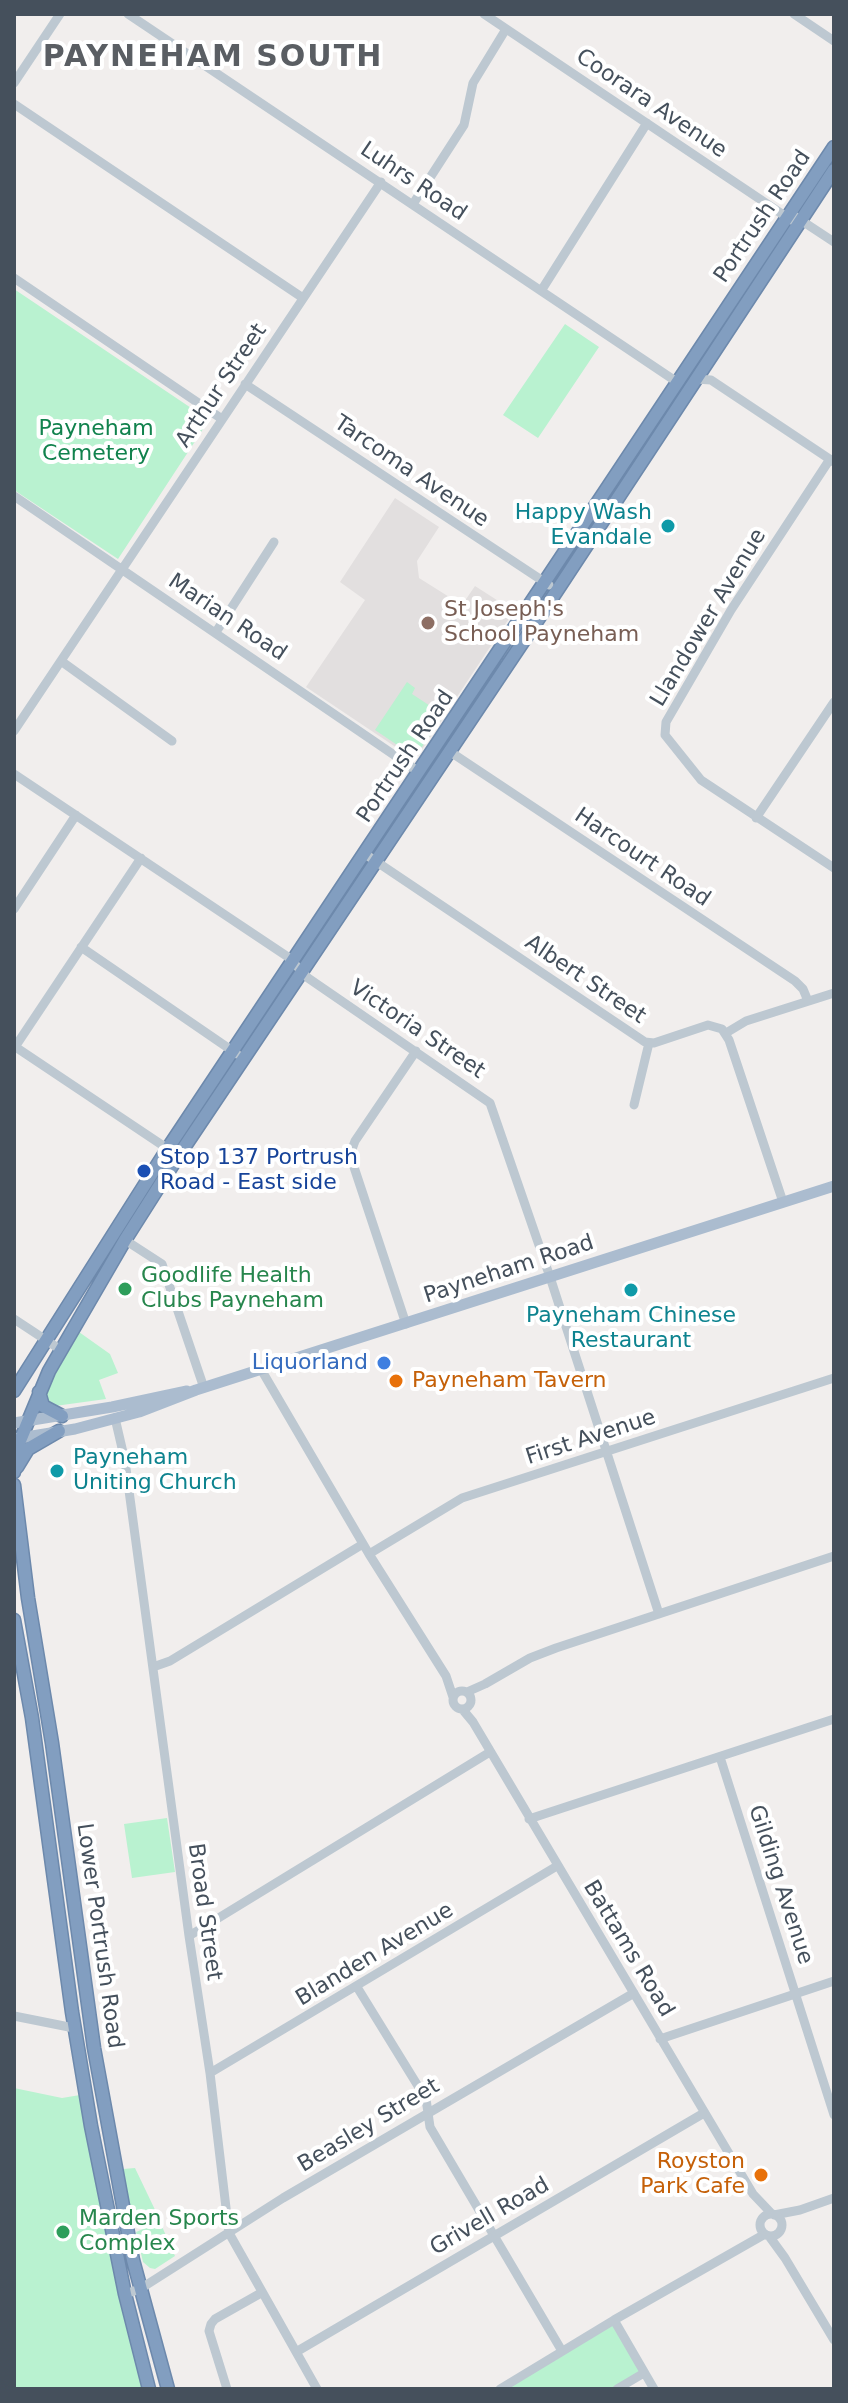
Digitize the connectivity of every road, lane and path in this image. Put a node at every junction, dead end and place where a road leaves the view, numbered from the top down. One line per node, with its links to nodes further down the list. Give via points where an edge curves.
1 (60, 14): 7 (street)
2 (128, 14): 12 (street, Luhrs Road)
3 (484, 14): 5 (street, Coorara Avenue)
4 (794, 14): 6 (street)
5 (506, 29): 9 (street, Coorara Avenue); 13 (street, via 473,83 464,125)
6 (834, 41)
7 (14, 83)
8 (14, 104): 18 (street)
9 (647, 123): 14 (street, Coorara Avenue); 17 (street)
10 (834, 147): 14 (highway, Portrush Road)
11 (834, 170): 14 (highway, Portrush Road)
12 (381, 182): 13 (street, Luhrs Road); 18 (street, Arthur Street)
13 (413, 204): 17 (street, Luhrs Road)
14 (794, 219): 15 (street, Coorara Avenue); 19 (highway, Portrush Road); 20 (highway, Portrush Road)
15 (834, 242)
16 (14, 278): 23 (street)
17 (541, 291): 20 (street, Luhrs Road)
18 (303, 298): 21 (street, Arthur Street)
19 (701, 371): 20 (highway); 22 (highway, Portrush Road); 24 (street)
20 (677, 382): 22 (highway); 28 (highway, Portrush Road)
21 (245, 384): 23 (street, Arthur Street); 28 (street, Tarcoma Avenue)
22 (675, 413): 28 (highway, Portrush Road)
23 (222, 419): 27 (street, Arthur Street)
24 (832, 461): 38 (street, Llandower Avenue, via 731,610 665,728 668,741 701,780)
25 (14, 496): 27 (street, Marian Road)
26 (274, 542): 29 (street)
27 (122, 569): 29 (street, Marian Road); 30 (street, Arthur Street)
28 (551, 587): 34 (highway, Portrush Road); 35 (highway, Portrush Road)
29 (216, 632): 35 (street, Marian Road)
30 (61, 661): 32 (street, Arthur Street); 33 (street)
31 (834, 702): 38 (street)
32 (14, 731)
33 (172, 741)
34 (449, 751): 40 (highway, Portrush Road); 46 (street, Harcourt Road, via 795,981)
35 (419, 772): 40 (highway, Portrush Road)
36 (14, 774): 37 (street, Victoria Street)
37 (76, 815): 39 (street, Victoria Street); 42 (street)
38 (756, 818): 41 (street, Llandower Avenue)
39 (141, 858): 43 (street); 44 (street, Victoria Street)
40 (370, 858): 44 (highway, Portrush Road); 48 (street, Albert Street)
41 (834, 868)
42 (14, 909)
43 (81, 947): 49 (street); 51 (street)
44 (297, 967): 50 (street, Victoria Street); 51 (highway, Portrush Road)
45 (834, 993): 46 (street)
46 (808, 1001): 47 (street)
47 (726, 1033): 48 (street, Albert Street, via 708,1025); 55 (street)
48 (649, 1043): 52 (street)
49 (14, 1046): 53 (street)
50 (416, 1051): 57 (street, Victoria Street, via 490,1103); 59 (street, via 350,1155)
51 (239, 1055): 53 (highway, Portrush Road)
52 (634, 1105)
53 (173, 1152): 56 (highway, Portrush Road); 60 (highway, Portrush Road)
54 (834, 1186): 55 (main road, Payneham Road)
55 (783, 1202): 57 (main road, Payneham Road)
56 (125, 1240): 61 (highway, Portrush Road); 65 (street, via 162,1264)
57 (550, 1277): 59 (main road, Payneham Road); 72 (street, Victoria Street)
58 (14, 1319): 60 (street)
59 (406, 1324): 62 (main road, Payneham Road)
60 (46, 1340): 61 (street); 64 (highway, Portrush Road)
61 (61, 1350): 66 (highway, Portrush Road)
62 (262, 1371): 65 (main road, Payneham Road); 75 (street)
63 (834, 1378): 72 (street, First Avenue)
64 (16, 1386)
65 (200, 1389): 67 (main road, Payneham Road); 68 (main road, Payneham Road)
66 (39, 1392): 67 (highway, via 43,1406); 69 (highway, Portrush Road)
67 (62, 1416): 69 (main road, Payneham Road)
68 (115, 1418): 70 (main road, Payneham Road); 79 (street, Broad Street)
69 (21, 1422): 71 (highway)
70 (59, 1431): 71 (main road, Payneham Road); 73 (highway, via 28,1449)
71 (18, 1438): 73 (highway)
72 (607, 1452): 75 (street, First Avenue, via 456,1501); 77 (street, Victoria Street)
73 (14, 1472)
74 (14, 1485): 81 (highway, Lower Portrush Road)
75 (366, 1549): 79 (street, First Avenue); 80 (street)
76 (834, 1556): 77 (street)
77 (659, 1614): 83 (street, via 530,1658)
78 (14, 1620): 84 (highway, Lower Portrush Road)
79 (153, 1667): 91 (street, Broad Street)
80 (446, 1676): 82 (street); 83 (street)
81 (42, 1689): 84 (highway); 86 (highway, Lower Portrush Road)
82 (453, 1697): 83 (street); 83 (street, via 453,1705)
83 (467, 1700): 87 (street, Battams Road)
84 (32, 1718): 86 (highway); 98 (highway, Lower Portrush Road)
85 (834, 1719): 88 (street)
86 (52, 1743): 96 (highway, Lower Portrush Road)
87 (490, 1752): 89 (street, Battams Road); 91 (street)
88 (720, 1757): 89 (street); 95 (street, Gilding Avenue)
89 (529, 1819): 90 (street, Battams Road)
90 (557, 1866): 93 (street, Blanden Avenue); 94 (street, Battams Road)
91 (189, 1936): 101 (street, Broad Street)
92 (834, 1981): 95 (street)
93 (357, 1987): 101 (street, Blanden Avenue); 102 (street, via 426,2099)
94 (634, 1993): 99 (street, Battams Road); 102 (street, Beasley Street)
95 (796, 1994): 99 (street); 104 (street, Gilding Avenue)
96 (87, 2004): 98 (highway); 100 (highway, Lower Portrush Road)
97 (14, 2016): 98 (street)
98 (74, 2028): 100 (highway); 114 (highway, Lower Portrush Road)
99 (660, 2039): 103 (street, Battams Road)
100 (94, 2048): 109 (highway, Lower Portrush Road)
101 (210, 2073): 112 (street, Broad Street)
102 (428, 2113): 112 (street, Beasley Street); 113 (street, via 430,2127)
103 (704, 2113): 105 (street, Battams Road); 113 (street, Grivell Road)
104 (834, 2115)
105 (753, 2194): 108 (street, Battams Road); 111 (street, Battams Road)
106 (834, 2198): 107 (street)
107 (800, 2210): 108 (street); 110 (street)
108 (773, 2215): 110 (street); 111 (street, via 765,2215)
109 (126, 2225): 114 (highway); 116 (highway, Lower Portrush Road)
110 (781, 2227): 111 (street, via 776,2235); 115 (street, Battams Road)
111 (764, 2230): 115 (street, Battams Road); 120 (street)
112 (229, 2233): 117 (street, Beasley Street); 118 (street, Broad Street)
113 (495, 2235): 122 (street); 123 (street, Grivell Road)
114 (115, 2248): 116 (highway); 119 (highway, Lower Portrush Road)
115 (785, 2258): 121 (street, Battams Road)
116 (133, 2260): 117 (highway, Lower Portrush Road)
117 (140, 2289): 119 (street, Beasley Street); 126 (highway, Lower Portrush Road)
118 (261, 2293): 123 (street, Broad Street); 127 (street, via 211,2324)
119 (125, 2294): 125 (highway, Lower Portrush Road)
120 (614, 2320): 122 (street); 124 (street)
121 (834, 2340)
122 (562, 2351): 129 (street)
123 (296, 2352): 128 (street, Broad Street)
124 (644, 2373): 130 (street); 131 (street)
125 (149, 2389)
126 (168, 2389)
127 (227, 2389)
128 (317, 2389)
129 (500, 2389)
130 (617, 2389)
131 (654, 2389)

